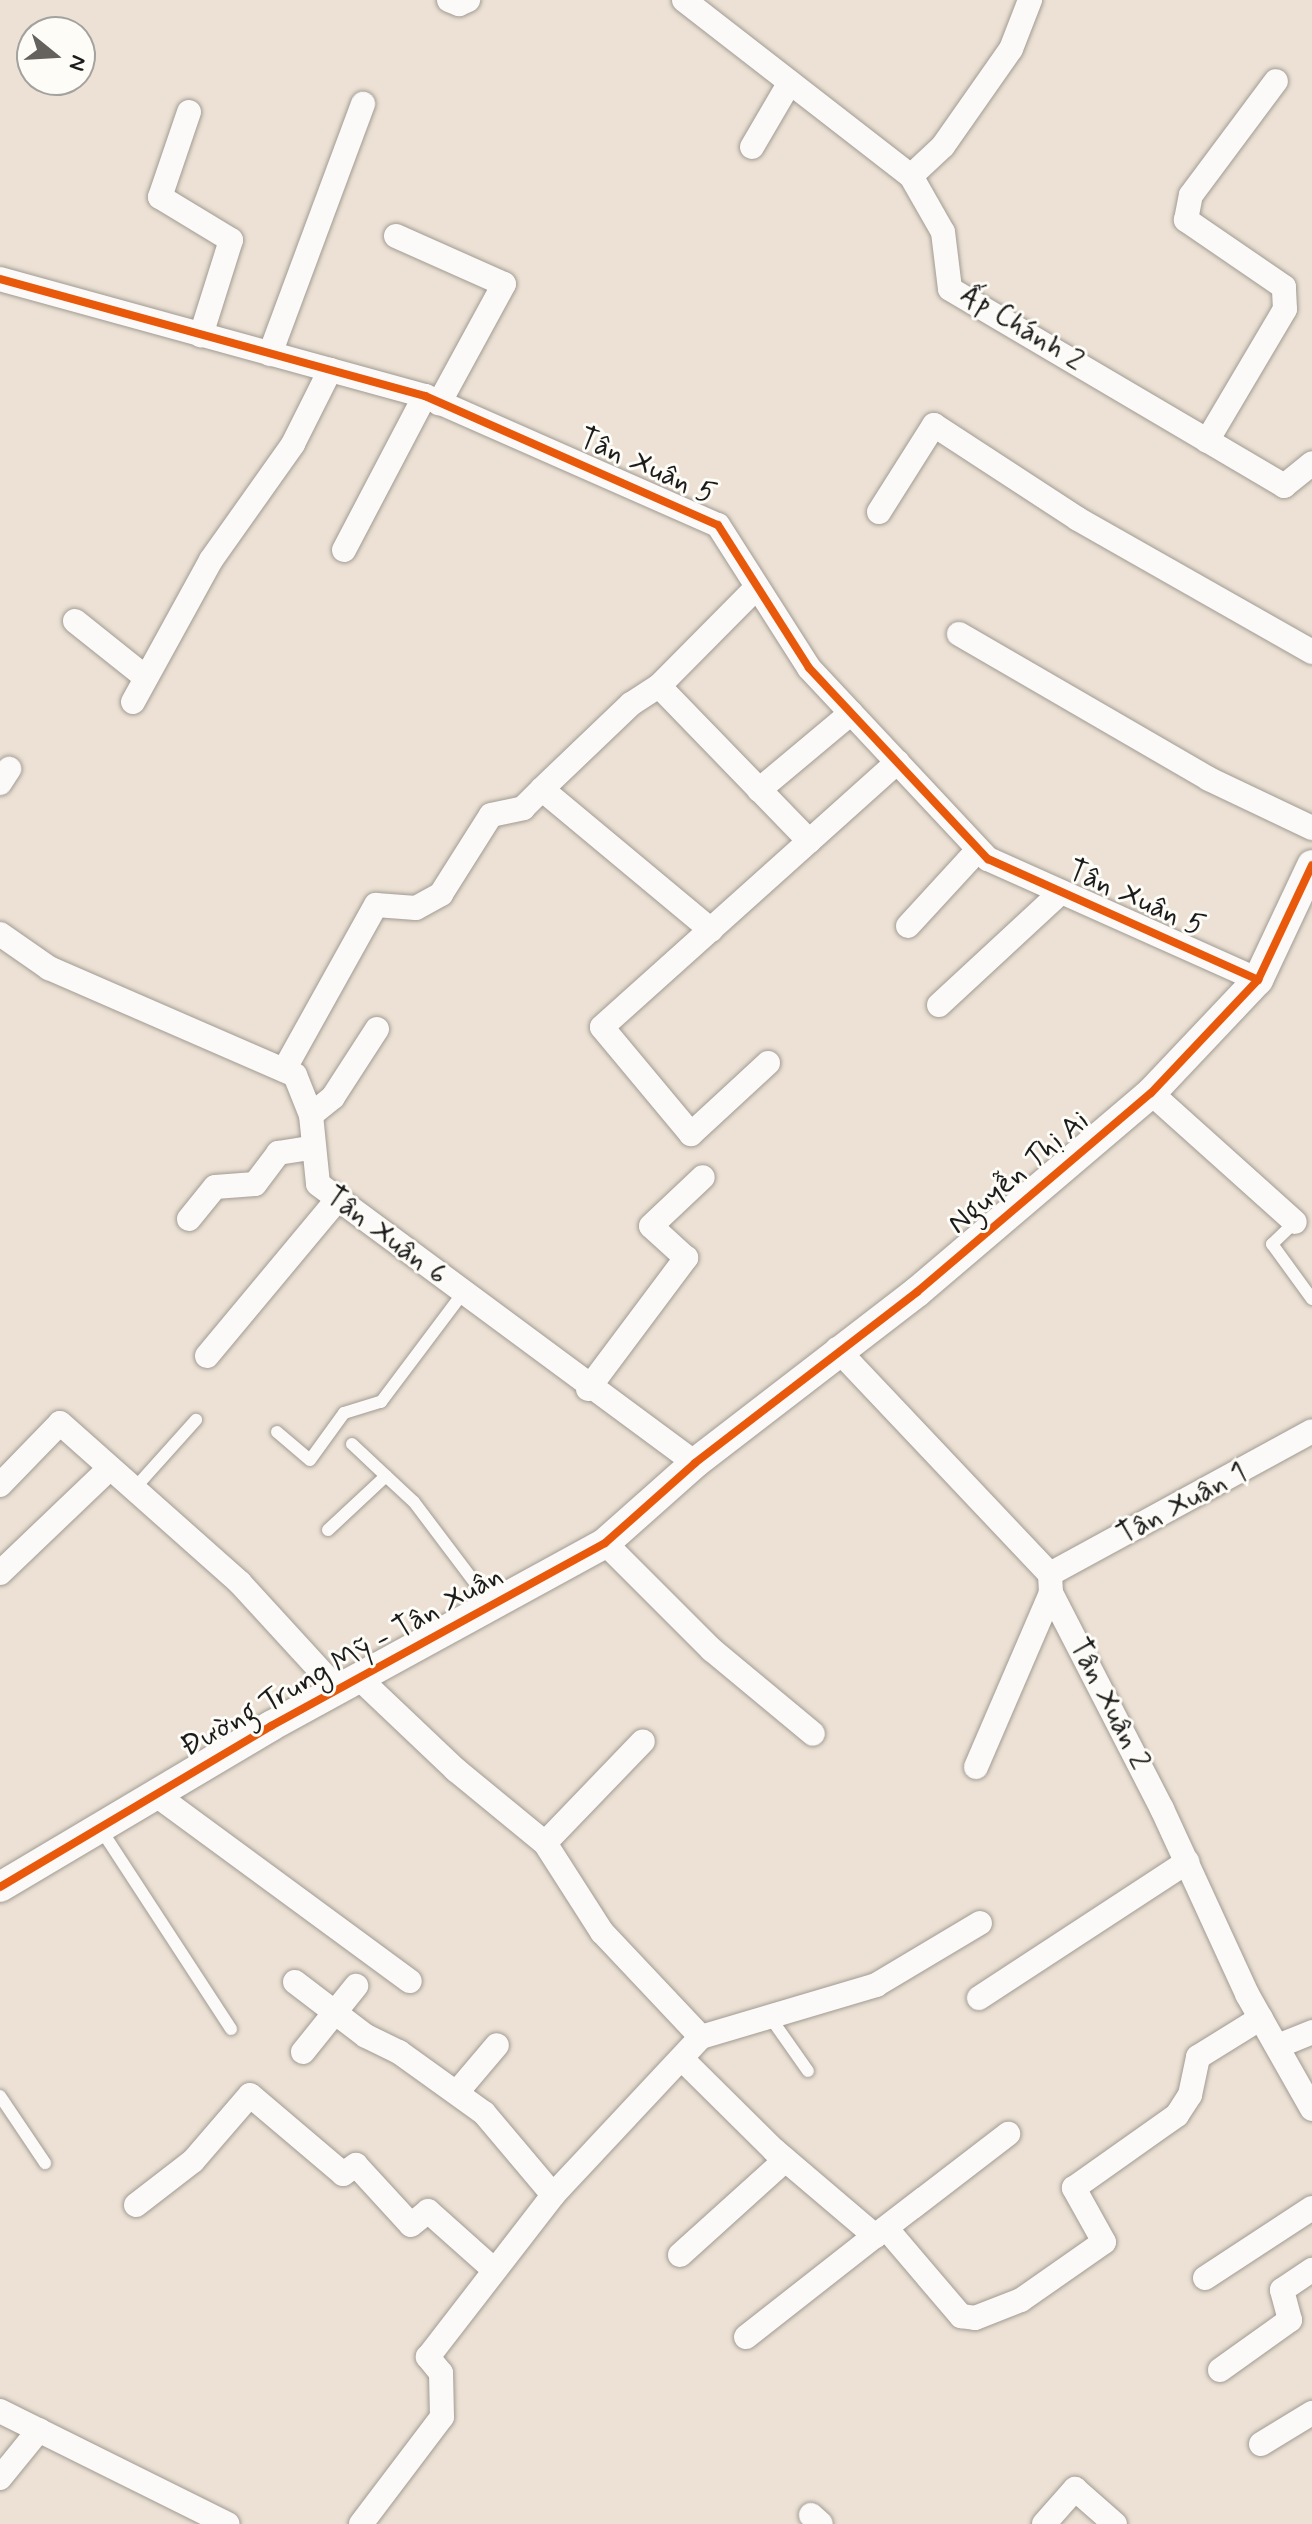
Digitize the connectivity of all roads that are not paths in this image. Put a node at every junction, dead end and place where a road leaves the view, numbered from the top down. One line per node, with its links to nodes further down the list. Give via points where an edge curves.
1 (449, 0): 2 (street)
2 (468, 0)
3 (684, 0): 6 (street, Ấp Chánh 2)
4 (1030, 0): 10 (street, via 1011,49 943,146)
5 (1276, 81): 17 (street, via 1191,195 1186,220 1284,287 1285,309)
6 (790, 82): 9 (street); 10 (street, Ấp Chánh 2)
7 (363, 104): 14 (street)
8 (189, 112): 13 (street, via 160,197 231,240)
9 (752, 147)
10 (911, 176): 17 (street, Ấp Chánh 2, via 943,232 950,289)
11 (396, 236): 16 (street, via 504,284)
12 (0, 279): 13 (street, Tân Xuân 5)
13 (201, 335): 14 (street, Tân Xuân 5)
14 (270, 354): 15 (street, Tân Xuân 5)
15 (330, 370): 16 (street, Tân Xuân 5); 25 (street, via 293,444 211,560)
16 (432, 400): 20 (street); 21 (street, Tân Xuân 5, via 718,525)
17 (1207, 441): 18 (street, Ấp Chánh 2, via 1284,486)
18 (1312, 463)
19 (879, 512): 24 (street, via 934,425 1078,519)
20 (344, 550)
21 (757, 587): 26 (street); 28 (street, Tân Xuân 5, via 809,668)
22 (75, 621): 25 (street)
23 (959, 634): 32 (street, via 1182,764)
24 (1312, 652)
25 (144, 676): 27 (street)
26 (659, 686): 30 (street, via 631,704); 31 (street)
27 (133, 702)
28 (851, 713): 29 (street, Tân Xuân 5); 31 (street)
29 (897, 762): 33 (street); 34 (street, Tân Xuân 5)
30 (542, 789): 38 (street); 44 (street, via 523,808 491,815 441,894 416,908 376,905)
31 (759, 790): 33 (street)
32 (1312, 828)
33 (809, 841): 38 (street)
34 (978, 850): 36 (street, Tân Xuân 5); 37 (street)
35 (1312, 865): 40 (street, Nguyễn Thị Ai)
36 (1061, 892): 40 (street, Tân Xuân 5); 41 (street)
37 (908, 926)
38 (711, 930): 43 (street, via 602,1027 691,1134)
39 (0, 934): 44 (street, via 49,968)
40 (1258, 980): 45 (street, Nguyễn Thị Ai)
41 (939, 1005)
42 (377, 1029): 46 (street, via 333,1097)
43 (768, 1063)
44 (284, 1070): 46 (street, Tân Xuân 6, via 295,1075)
45 (1151, 1093): 51 (street); 54 (street, Nguyễn Thị Ai, via 917,1292)
46 (311, 1115): 47 (street, Tân Xuân 6)
47 (314, 1147): 49 (street, Tân Xuân 6, via 318,1184); 50 (street, via 278,1153 255,1184 215,1187)
48 (703, 1177): 56 (street, via 651,1226 686,1258)
49 (338, 1199): 52 (street, Tân Xuân 6); 55 (street)
50 (189, 1219)
51 (1295, 1222): 53 (lane, via 1272,1244)
52 (462, 1294): 56 (street, Tân Xuân 6); 59 (lane, via 381,1402 344,1413 310,1460)
53 (1312, 1299)
54 (837, 1349): 61 (street, Nguyễn Thị Ai); 69 (street, Tân Xuân 2)
55 (207, 1356)
56 (588, 1389): 61 (street, Tân Xuân 6)
57 (196, 1420): 65 (lane)
58 (1312, 1431): 69 (street, Tân Xuân 1)
59 (277, 1432)
60 (352, 1444): 63 (lane)
61 (695, 1463): 67 (street, Đường Trung Mỹ - Tân Xuân)
62 (110, 1468): 64 (street, via 60,1423); 65 (street); 68 (street)
63 (386, 1476): 66 (lane); 70 (lane, via 414,1502)
64 (0, 1485)
65 (134, 1489): 71 (street)
66 (328, 1530)
67 (605, 1543): 70 (street, Đường Trung Mỹ - Tân Xuân); 72 (street, via 712,1650)
68 (0, 1573)
69 (1050, 1584): 74 (street); 78 (street, Tân Xuân 2)
70 (492, 1605): 71 (street, Đường Trung Mỹ - Tân Xuân)
71 (348, 1684): 75 (street, Đường Trung Mỹ - Tân Xuân); 77 (street)
72 (813, 1734)
73 (643, 1741): 77 (street)
74 (976, 1767)
75 (155, 1794): 76 (street, Đường Trung Mỹ - Tân Xuân); 81 (street)
76 (100, 1828): 79 (street, Đường Trung Mỹ - Tân Xuân); 88 (lane)
77 (545, 1843): 90 (street, via 602,1932)
78 (1187, 1862): 84 (street); 87 (street, Tân Xuân 2)
79 (0, 1887)
80 (980, 1923): 86 (street, via 876,1985)
81 (410, 1981)
82 (295, 1982): 85 (street)
83 (356, 1986): 85 (street)
84 (979, 1998)
85 (335, 2014): 93 (street); 96 (street)
86 (770, 2017): 90 (street); 95 (lane)
87 (1261, 2018): 92 (street, Tân Xuân 2); 105 (street, via 1198,2057 1190,2095 1177,2115 1074,2188 1104,2242 1021,2300 975,2318 961,2316)
88 (231, 2029)
89 (1312, 2032): 92 (street)
90 (701, 2037): 94 (street)
91 (497, 2045): 96 (street)
92 (1278, 2046): 98 (street, Tân Xuân 2)
93 (303, 2052)
94 (684, 2061): 100 (street); 102 (street)
95 (808, 2071)
96 (458, 2091): 102 (street, via 484,2113)
97 (0, 2096): 101 (lane)
98 (1312, 2109)
99 (1008, 2134): 105 (street)
100 (785, 2160): 105 (street); 106 (street)
101 (45, 2163)
102 (553, 2195): 107 (street)
103 (136, 2205): 107 (street, via 193,2161 250,2095 343,2174 356,2165 411,2225 428,2211)
104 (1312, 2208): 109 (street)
105 (880, 2232): 110 (street)
106 (680, 2255)
107 (493, 2269): 118 (street, via 428,2357 441,2373 442,2417)
108 (1312, 2270): 111 (street, via 1282,2290 1290,2320)
109 (1205, 2278)
110 (746, 2337)
111 (1220, 2370)
112 (0, 2411): 114 (street)
113 (1312, 2413): 115 (street)
114 (39, 2430): 116 (street); 117 (street)
115 (1261, 2444)
116 (0, 2478)
117 (228, 2524)
118 (361, 2524)
119 (1044, 2524): 120 (street, via 1075,2489)
120 (1115, 2524)

